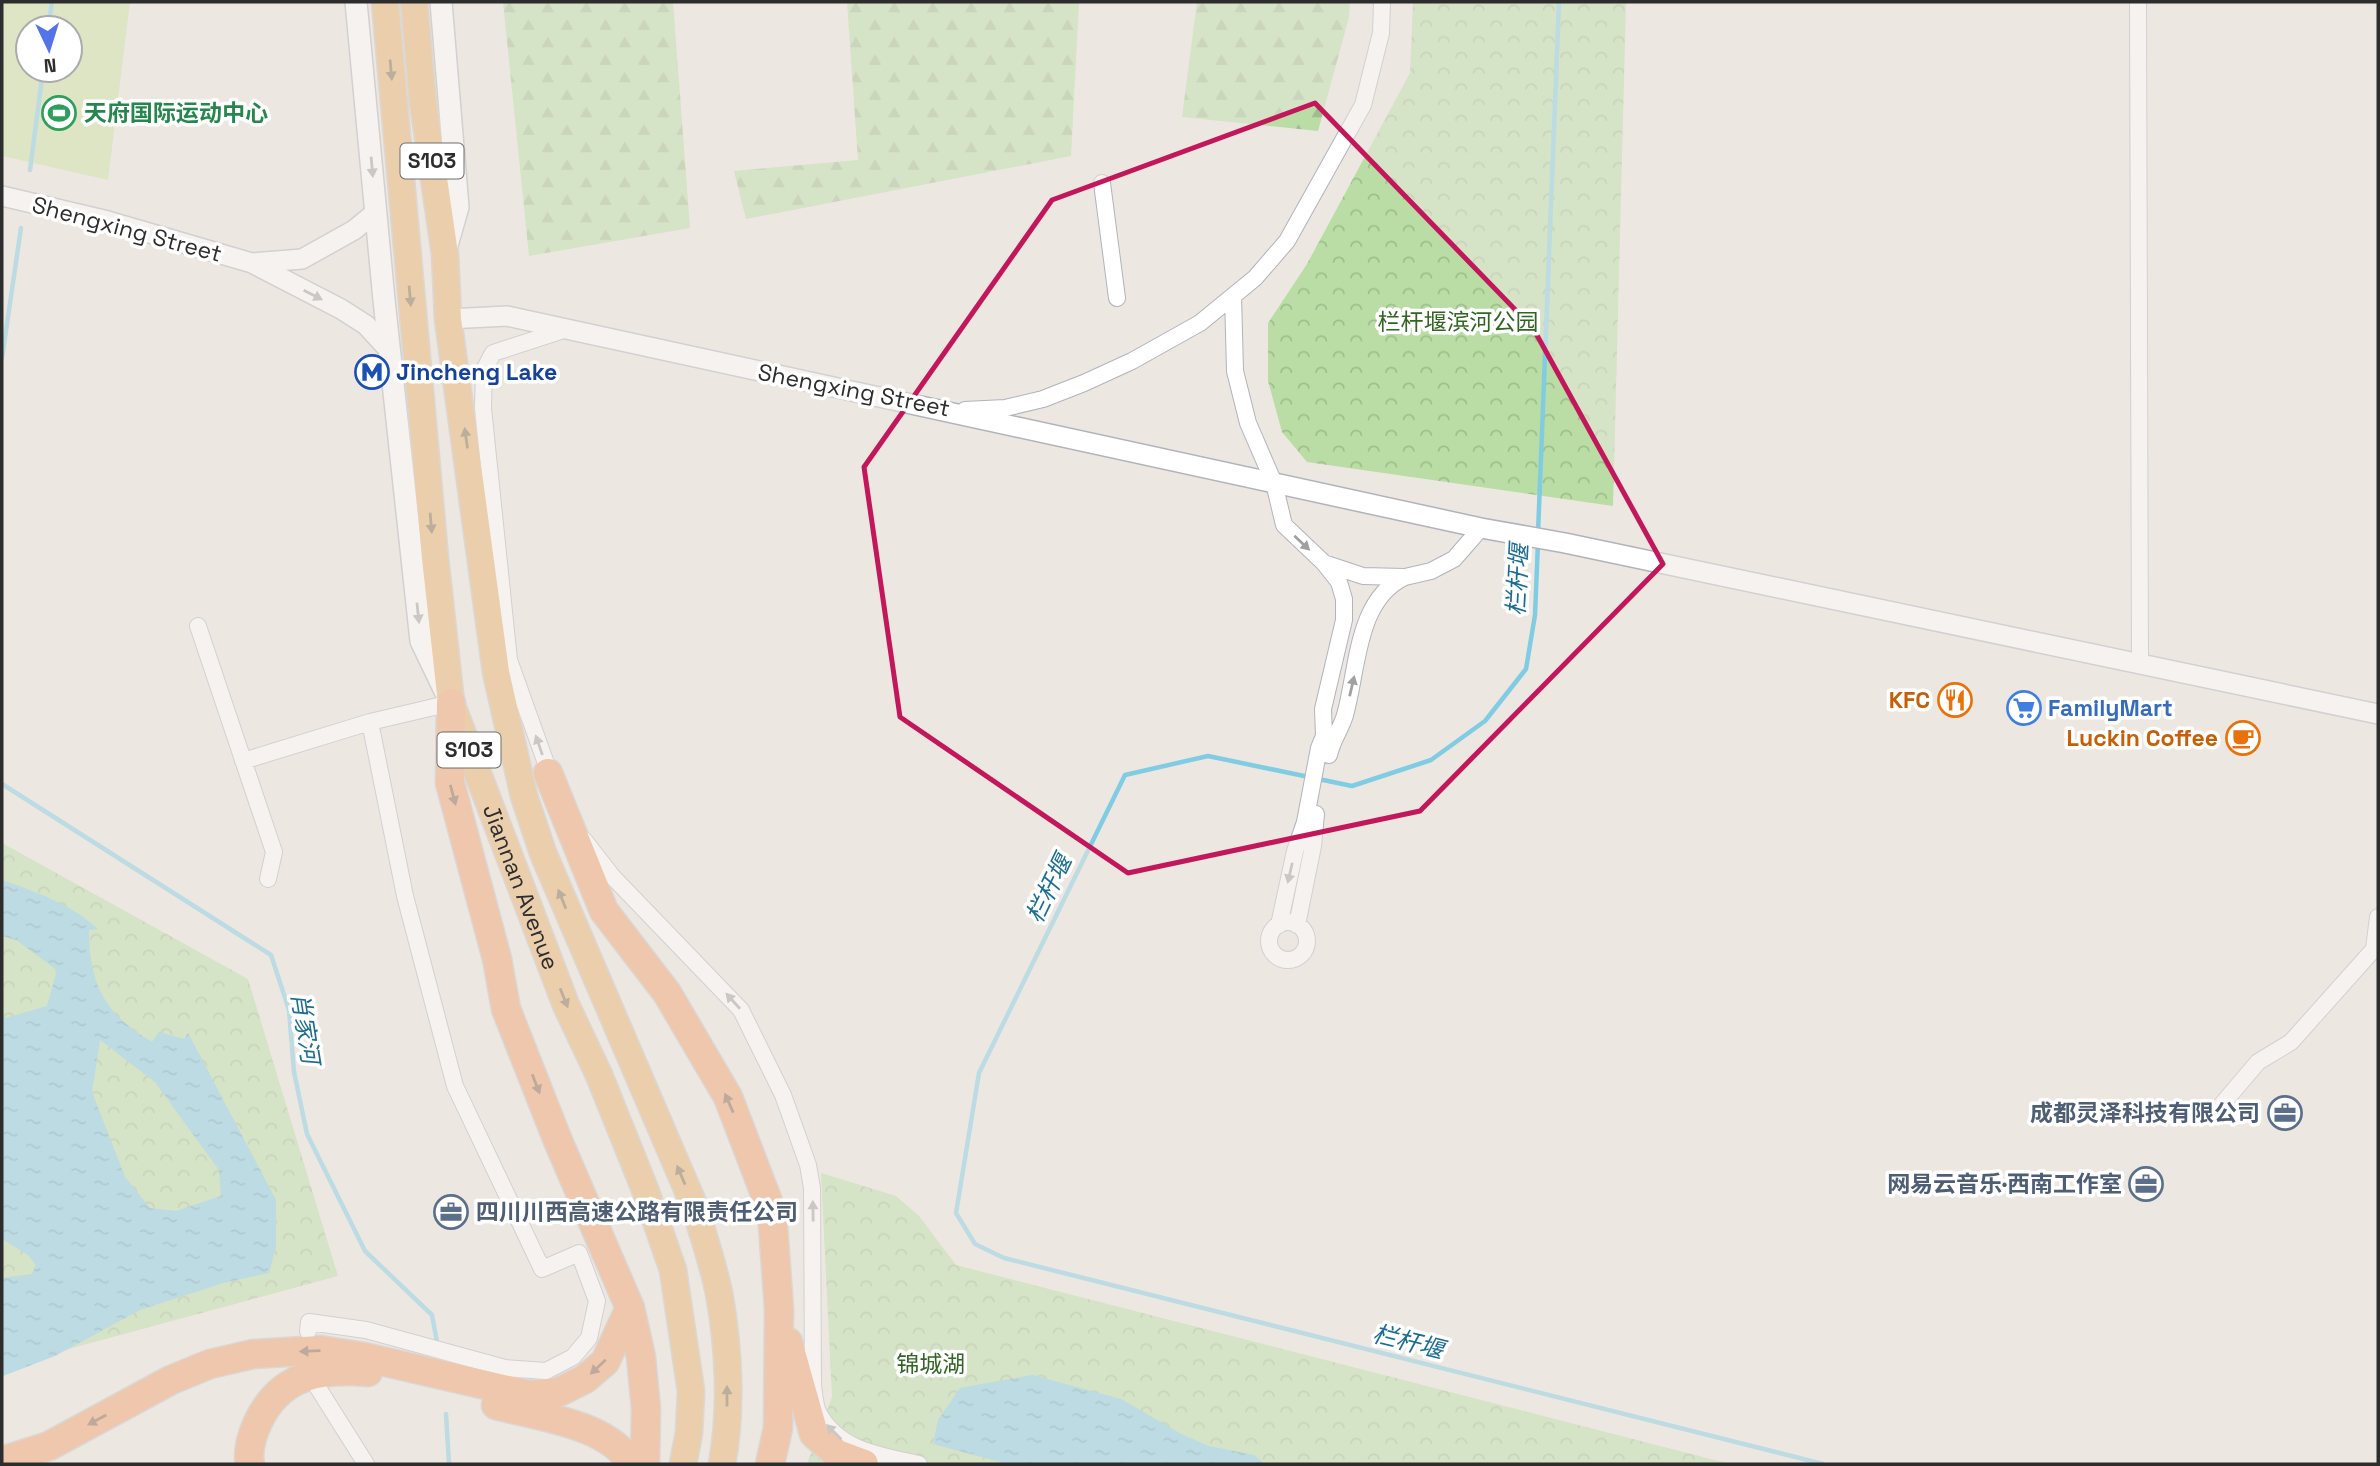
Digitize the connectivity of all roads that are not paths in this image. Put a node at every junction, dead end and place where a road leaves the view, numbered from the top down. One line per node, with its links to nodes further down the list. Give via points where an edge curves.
1 (356, 2): 9 (main road, one-way to 9)
2 (385, 2): 24 (highway, Jiannan Avenue / S103, one-way to 24)
3 (414, 2): 10 (highway, Jiannan Avenue / S103)
4 (441, 2): 10 (main road, via 458,207)
5 (1382, 2): 12 (street, Shengxing Street, via 1381,33 1363,105 1287,241)
6 (2138, 2): 23 (street)
7 (1102, 183): 13 (street)
8 (2, 197): 11 (street, Shengxing Street, via 108,221)
9 (376, 212): 11 (street, via 302,259); 16 (main road)
10 (445, 254): 14 (highway, Jiannan Avenue / S103)
11 (252, 263): 16 (street, one-way to 16, via 341,309 366,325)
12 (1233, 296): 17 (street, Shengxing Street, via 1200,323 1084,383 1005,408); 18 (street, via 1235,372 1248,423)
13 (1117, 298)
14 (449, 319): 15 (street, Shengxing Street, via 507,316); 46 (highway, Jiannan Avenue / S103, one-way to 14, via 726,1352 719,1294 694,1205 565,908 524,796 496,672)
15 (564, 330): 17 (street, Shengxing Street); 29 (street, one-way to 15, via 509,660 483,408 484,370 493,353)
16 (390, 350): 24 (main road, one-way to 24, via 421,641)
17 (935, 410): 18 (street)
18 (1274, 483): 19 (street); 20 (street, one-way to 20, via 1284,525)
19 (1481, 528): 21 (street, via 1454,559 1432,571); 23 (street)
20 (1324, 563): 21 (street, via 1363,576); 27 (street, via 1339,582 1344,599 1344,620 1323,709)
21 (1405, 577): 27 (street, one-way to 21, via 1345,719 1368,615 1385,589)
22 (198, 626): 28 (street)
23 (2140, 664): 25 (street)
24 (451, 703): 26 (street); 36 (highway, one-way to 36, via 450,783 506,1009); 45 (highway, Jiannan Avenue / S103, one-way to 45, via 673,1270 691,1391)
25 (2378, 714)
26 (370, 722): 28 (street); 38 (street, via 405,895 455,1086 542,1269 579,1253 597,1301 589,1338 573,1357 546,1371 505,1368 366,1330 309,1322)
27 (1325, 749): 30 (street)
28 (243, 761): 31 (street, via 274,852)
29 (548, 774): 37 (highway, one-way to 29, via 772,1212 728,1097 667,993 604,911); 49 (street, one-way to 29, via 864,1452 846,1443 817,1411 812,1188 783,1095 741,1010 612,876 575,828)
30 (1309, 824): 33 (street, one-way to 33, via 1295,851); 34 (street, via 1313,846)
31 (268, 879)
32 (2378, 917): 35 (street, via 2374,949 2291,1042 2258,1062)
33 (1279, 925): 34 (street); 34 (street, via 1270,934 1269,946 1276,956 1287,960 1298,957 1306,947 1305,934)
34 (1297, 925)
35 (2218, 1108)
36 (629, 1308): 40 (highway, one-way to 40, via 606,1362 559,1392 529,1395 320,1350 253,1354 171,1380 49,1446); 44 (highway, via 641,1357)
37 (779, 1310): 47 (highway, via 778,1428); 48 (highway, via 814,1434 837,1454)
38 (308, 1331)
39 (313, 1380): 42 (street)
40 (2, 1461)
41 (250, 1464): 43 (highway, via 251,1436 266,1406 284,1387 335,1370 367,1371 592,1430 607,1438)
42 (366, 1464)
43 (631, 1464)
44 (645, 1464)
45 (684, 1464)
46 (722, 1464)
47 (769, 1464)
48 (864, 1464)
49 (919, 1464)

